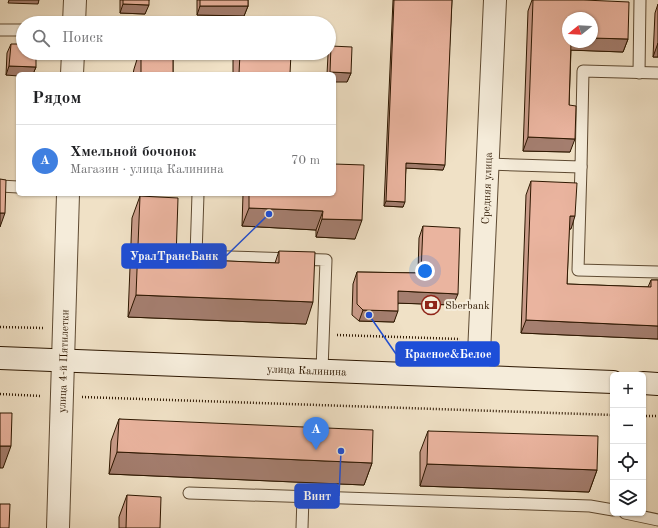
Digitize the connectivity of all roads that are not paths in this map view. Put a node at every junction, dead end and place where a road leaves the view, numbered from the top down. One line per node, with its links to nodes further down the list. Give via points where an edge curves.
1 (75, 0): 4 (street)
2 (495, 0): 11 (street, Средняя улица)
3 (640, 0): 9 (lane)
4 (74, 16)
5 (0, 30): 6 (lane)
6 (16, 30)
7 (73, 60): 8 (street)
8 (72, 72)
9 (639, 73): 10 (lane); 12 (lane, via 583,71)
10 (658, 73)
11 (488, 164): 12 (lane); 21 (street, Средняя улица)
12 (581, 167): 17 (lane, via 578,270)
13 (0, 186): 14 (lane)
14 (16, 187)
15 (68, 196): 19 (street, улица 4-й Пятилетки)
16 (198, 196): 20 (lane, via 196,256 326,260)
17 (658, 272)
18 (0, 358): 19 (street, улица Калинина)
19 (63, 360): 20 (street, улица Калинина); 30 (street, улица 4-й Пятилетки)
20 (322, 370): 21 (street, улица Калинина)
21 (478, 376): 22 (street, улица Калинина)
22 (610, 382)
23 (646, 383): 24 (street)
24 (658, 384)
25 (189, 493): 26 (lane)
26 (303, 497): 27 (lane, via 590,506); 31 (lane)
27 (610, 509)
28 (639, 516): 29 (lane)
29 (658, 520)
30 (58, 528)
31 (302, 528)

